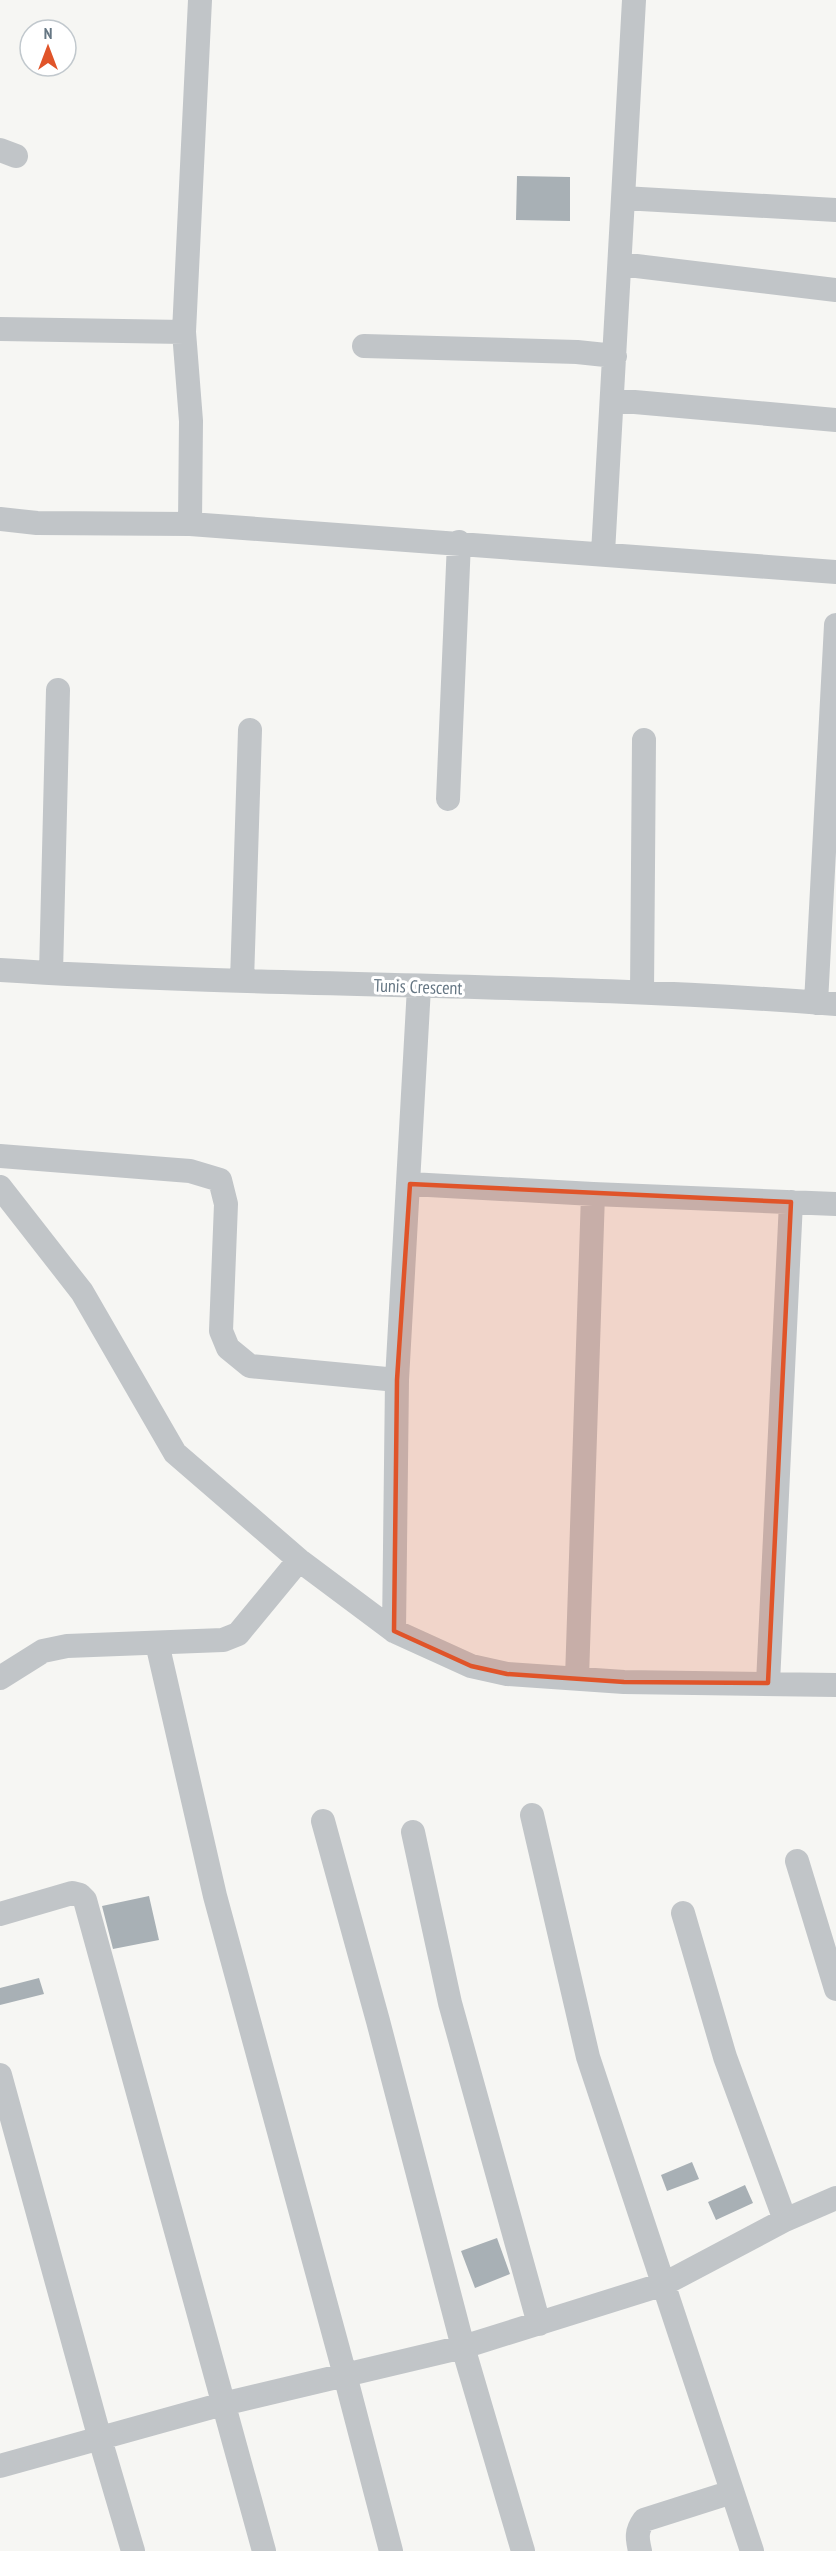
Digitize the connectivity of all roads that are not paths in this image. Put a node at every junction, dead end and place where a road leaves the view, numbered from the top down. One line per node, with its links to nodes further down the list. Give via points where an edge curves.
1 (200, 0): 8 (street)
2 (634, 0): 3 (street)
3 (623, 198): 4 (street); 5 (street)
4 (836, 210)
5 (620, 264): 6 (street); 10 (street)
6 (836, 290)
7 (0, 328): 8 (street)
8 (184, 332): 14 (street, via 191,421)
9 (364, 346): 10 (street)
10 (615, 356): 11 (street)
11 (612, 400): 12 (street); 16 (street)
12 (836, 420)
13 (0, 519): 14 (street, via 37,523)
14 (190, 524): 15 (street)
15 (459, 542): 16 (street); 23 (street)
16 (603, 554): 17 (street)
17 (836, 572)
18 (836, 625): 19 (street)
19 (835, 663): 29 (street)
20 (58, 690): 25 (street)
21 (250, 730): 26 (street)
22 (644, 740): 28 (street)
23 (448, 799)
24 (0, 970): 25 (street, Tunis Crescent)
25 (51, 973): 26 (street, Tunis Crescent)
26 (242, 981): 27 (street, Tunis Crescent)
27 (419, 987): 28 (street, Tunis Crescent); 31 (street)
28 (642, 992): 29 (street, Tunis Crescent)
29 (826, 1003)
30 (0, 1156): 36 (street, via 190,1171 219,1180 226,1204 220,1331 228,1348 250,1366)
31 (410, 1184): 33 (street); 36 (street)
32 (0, 1187): 37 (street, via 81,1292 175,1453)
33 (593, 1194): 34 (street); 41 (street)
34 (791, 1202): 35 (street); 42 (street)
35 (836, 1204)
36 (397, 1380): 38 (street)
37 (299, 1560): 38 (street); 39 (street, via 238,1634 223,1640)
38 (394, 1631): 41 (street, via 471,1666 507,1674)
39 (157, 1643): 40 (street, via 67,1646 43,1651); 57 (street, via 215,1896)
40 (0, 1678)
41 (577, 1678): 42 (street)
42 (768, 1683): 43 (street)
43 (836, 1685)
44 (532, 1815): 54 (street, via 588,2057)
45 (323, 1821): 56 (street)
46 (414, 1832): 55 (street, via 450,2003)
47 (797, 1861): 50 (street)
48 (682, 1913): 53 (street, via 725,2057)
49 (0, 1914): 58 (street, via 72,1893 85,1900)
50 (836, 1989)
51 (0, 2075): 59 (street)
52 (836, 2198): 53 (street)
53 (785, 2220): 54 (street)
54 (664, 2284): 55 (street); 61 (street)
55 (539, 2324): 56 (street)
56 (462, 2347): 57 (street); 65 (street)
57 (345, 2375): 58 (street); 64 (street)
58 (223, 2404): 59 (street); 63 (street)
59 (100, 2439): 60 (street); 62 (street)
60 (0, 2466)
61 (732, 2492): 66 (street, via 644,2520 637,2538); 67 (street)
62 (133, 2551)
63 (264, 2551)
64 (391, 2551)
65 (523, 2551)
66 (640, 2551)
67 (752, 2551)

